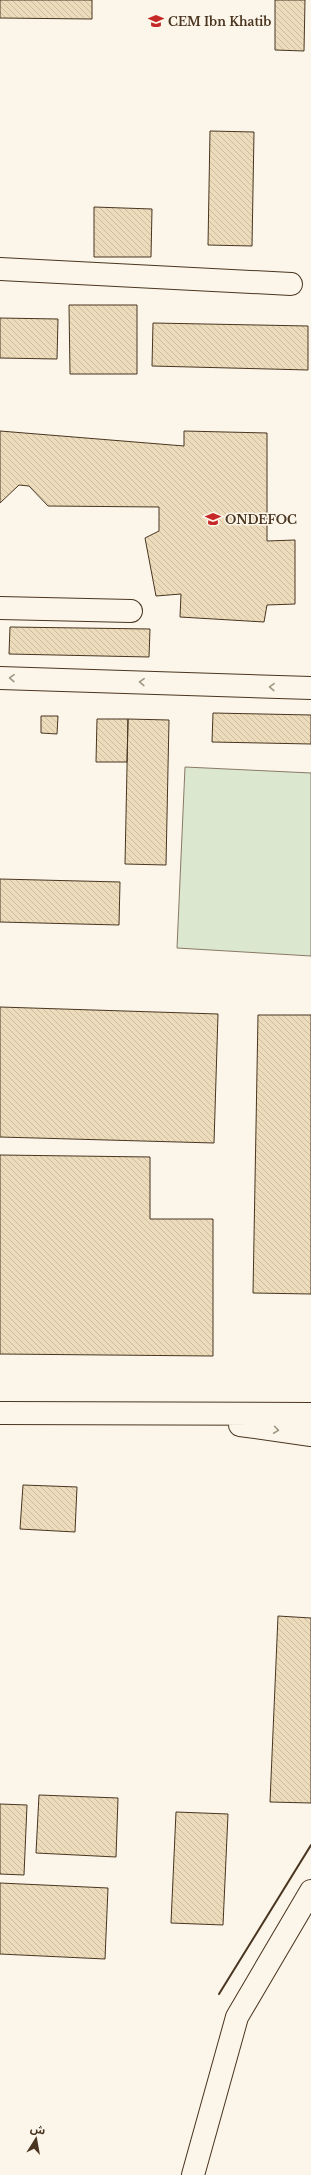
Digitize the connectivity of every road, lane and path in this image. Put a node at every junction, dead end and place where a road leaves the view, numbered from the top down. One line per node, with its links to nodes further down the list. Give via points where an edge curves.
1 (0, 269): 2 (main road)
2 (291, 284)
3 (0, 608): 4 (main road)
4 (131, 611)
5 (0, 678): 6 (main road, one-way to 5)
6 (311, 688)
7 (0, 1413): 8 (main road)
8 (154, 1414): 9 (main road); 10 (main road, one-way to 10)
9 (311, 1414)
10 (311, 1435)
11 (311, 1891): 12 (main road, via 237,2017)
12 (193, 2175)

